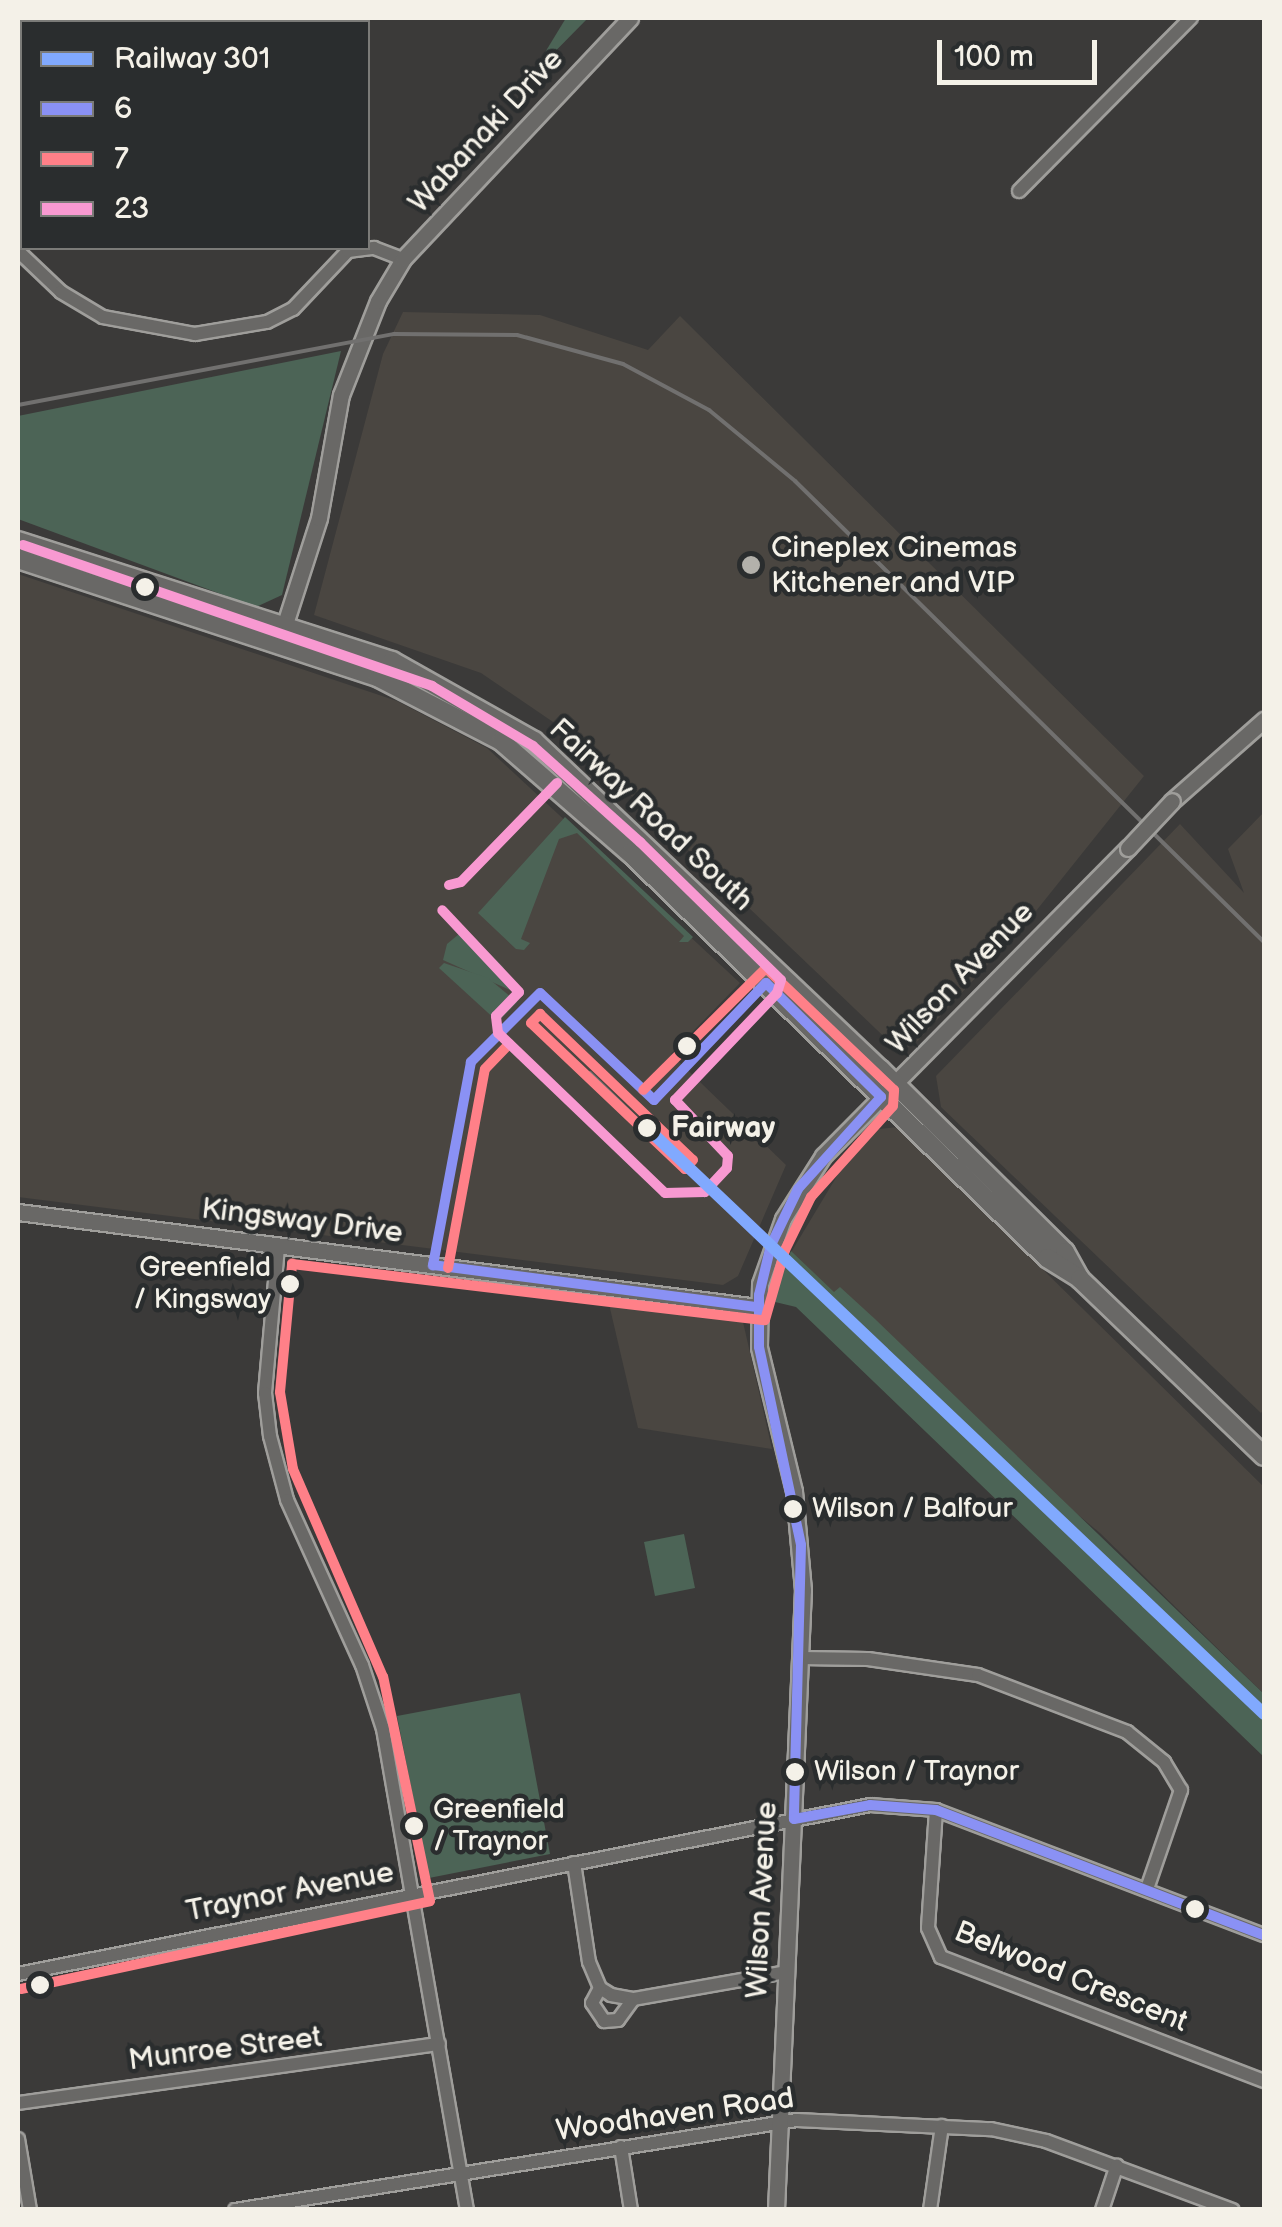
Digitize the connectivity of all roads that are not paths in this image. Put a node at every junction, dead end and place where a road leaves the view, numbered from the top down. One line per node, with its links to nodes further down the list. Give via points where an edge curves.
1 (630, 18): 7 (street, Wabanaki Drive)
2 (1190, 18): 3 (street)
3 (1019, 192)
4 (370, 249): 7 (street)
5 (361, 250): 6 (street, via 333,260 292,309 267,322 194,334 103,318 61,292)
6 (18, 251)
7 (404, 259): 10 (street, Wabanaki Drive, via 354,352 332,432 320,518)
8 (18, 541): 10 (main road, Fairway Road South)
9 (18, 558): 12 (main road, Fairway Road South, via 379,678 501,741)
10 (284, 628): 12 (main road, Fairway Road South, via 404,667 534,741)
11 (1264, 720): 12 (street, Wilson Avenue, bridge, via 1172,801)
12 (888, 1091): 15 (street, Wilson Avenue, via 798,1189 771,1246); 16 (main road, Fairway Road South, via 1066,1252 1080,1279)
13 (18, 1212): 14 (street, Kingsway Drive)
14 (278, 1248): 15 (street, Kingsway Drive); 22 (street, via 265,1393 278,1474 369,1682)
15 (758, 1307): 17 (street, Wilson Avenue, via 763,1372 800,1528)
16 (1264, 1456)
17 (802, 1658): 19 (street, Wilson Avenue); 21 (street, via 868,1659 978,1675 1126,1732 1164,1762 1181,1790)
18 (936, 1810): 19 (street, Traynor Avenue, via 870,1806); 21 (street, Traynor Avenue); 29 (street, Belwood Crescent, via 928,1928 941,1957)
19 (794, 1820): 20 (street, Traynor Avenue); 24 (street, Wilson Avenue)
20 (574, 1864): 22 (street, Traynor Avenue); 26 (street, via 588,1962)
21 (1147, 1888): 23 (street, Traynor Avenue)
22 (417, 1893): 25 (street, Traynor Avenue); 28 (street)
23 (1264, 1935)
24 (786, 1972): 27 (street); 31 (street, Wilson Avenue)
25 (18, 1974)
26 (600, 1988): 27 (street); 27 (street, via 592,2003 604,2021 618,2020)
27 (633, 1998)
28 (439, 2044): 30 (street, Munroe Street); 36 (street)
29 (1264, 2081)
30 (18, 2103)
31 (780, 2122): 32 (street, Woodhaven Road); 34 (street, Woodhaven Road); 41 (street, Wilson Avenue)
32 (942, 2126): 35 (street, Woodhaven Road, via 1046,2141); 42 (street)
33 (18, 2140): 37 (street)
34 (620, 2147): 36 (street, Woodhaven Road); 40 (street)
35 (1117, 2165): 43 (street); 44 (street, Woodhaven Road)
36 (461, 2172): 38 (street, Woodhaven Road); 39 (street)
37 (30, 2210)
38 (236, 2210)
39 (467, 2210)
40 (631, 2210)
41 (776, 2210)
42 (930, 2210)
43 (1102, 2210)
44 (1233, 2210)

